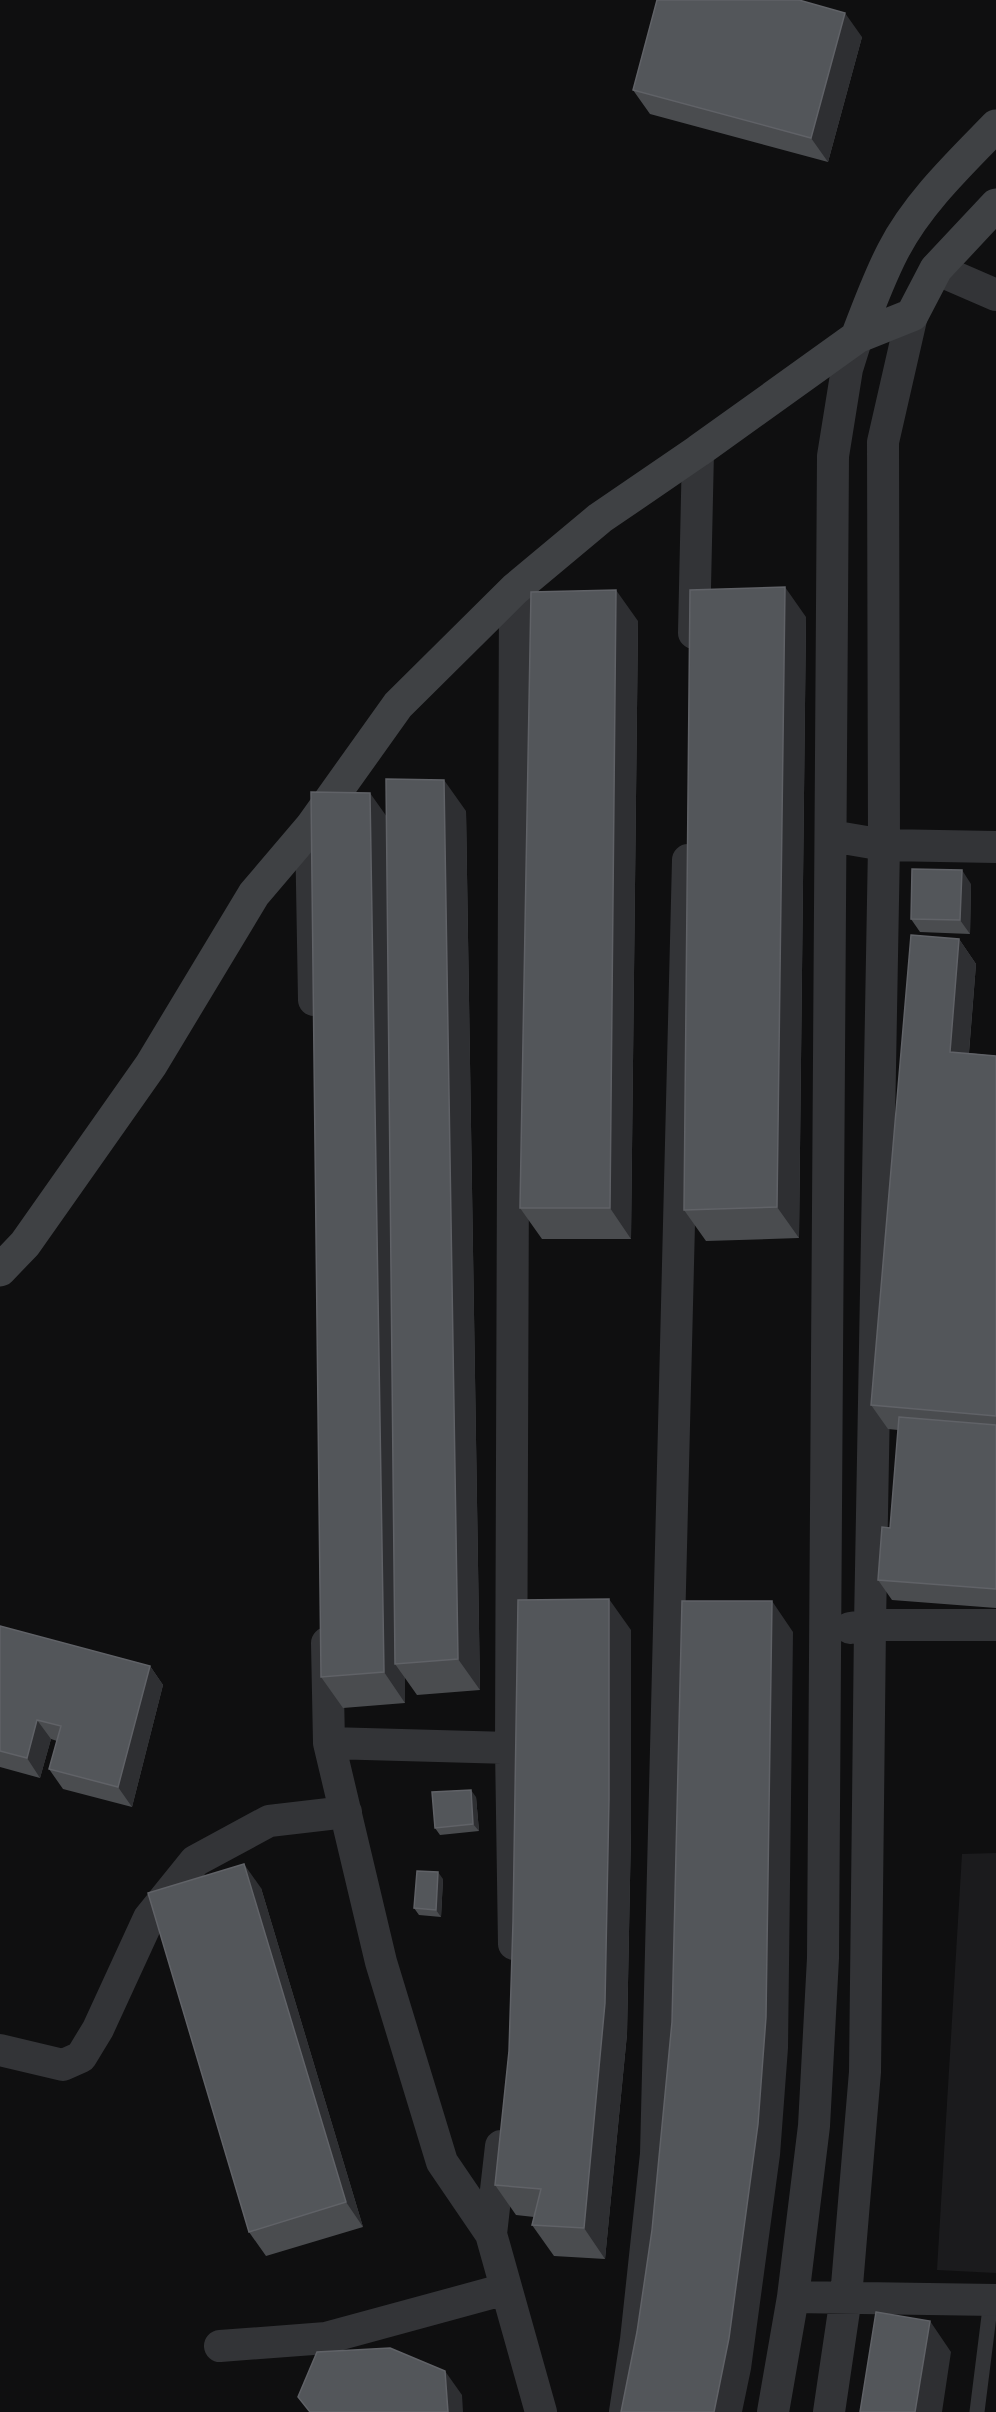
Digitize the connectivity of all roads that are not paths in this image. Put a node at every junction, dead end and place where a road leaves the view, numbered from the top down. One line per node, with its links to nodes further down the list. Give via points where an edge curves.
1 (996, 126): 6 (street, via 950,174 893,250)
2 (996, 205): 3 (street)
3 (936, 269): 4 (street); 5 (street)
4 (996, 295)
5 (912, 315): 6 (street); 13 (street, via 883,442)
6 (857, 337): 7 (street); 12 (street, via 847,369 833,456)
7 (698, 451): 8 (street, via 600,518); 9 (street)
8 (515, 589): 10 (street, via 398,705); 22 (street)
9 (693, 667)
10 (311, 827): 15 (street); 16 (street, via 254,894 151,1065 25,1244)
11 (688, 834): 34 (street, via 656,2154)
12 (831, 836): 13 (street); 20 (street)
13 (884, 845): 14 (street); 18 (street)
14 (996, 847)
15 (315, 1029)
16 (0, 1270)
17 (327, 1612): 21 (street)
18 (870, 1625): 19 (street); 20 (street); 30 (street, via 865,2072)
19 (996, 1625)
20 (824, 1631): 29 (street, via 823,1959 814,2126)
21 (329, 1743): 22 (street); 23 (street)
22 (511, 1748): 24 (street)
23 (346, 1812): 25 (street, via 269,1821 195,1861 149,1918 98,2030 81,2057 63,2065); 27 (street, via 381,1962 442,2162)
24 (515, 1970)
25 (0, 2050)
26 (503, 2120): 27 (street)
27 (491, 2234): 28 (street)
28 (506, 2289): 32 (street, via 326,2338); 33 (street)
29 (793, 2297): 30 (street); 35 (street)
30 (846, 2297): 31 (street); 36 (street)
31 (993, 2300): 37 (lane)
32 (220, 2346)
33 (541, 2412)
34 (625, 2412)
35 (773, 2412)
36 (829, 2412)
37 (977, 2412)

